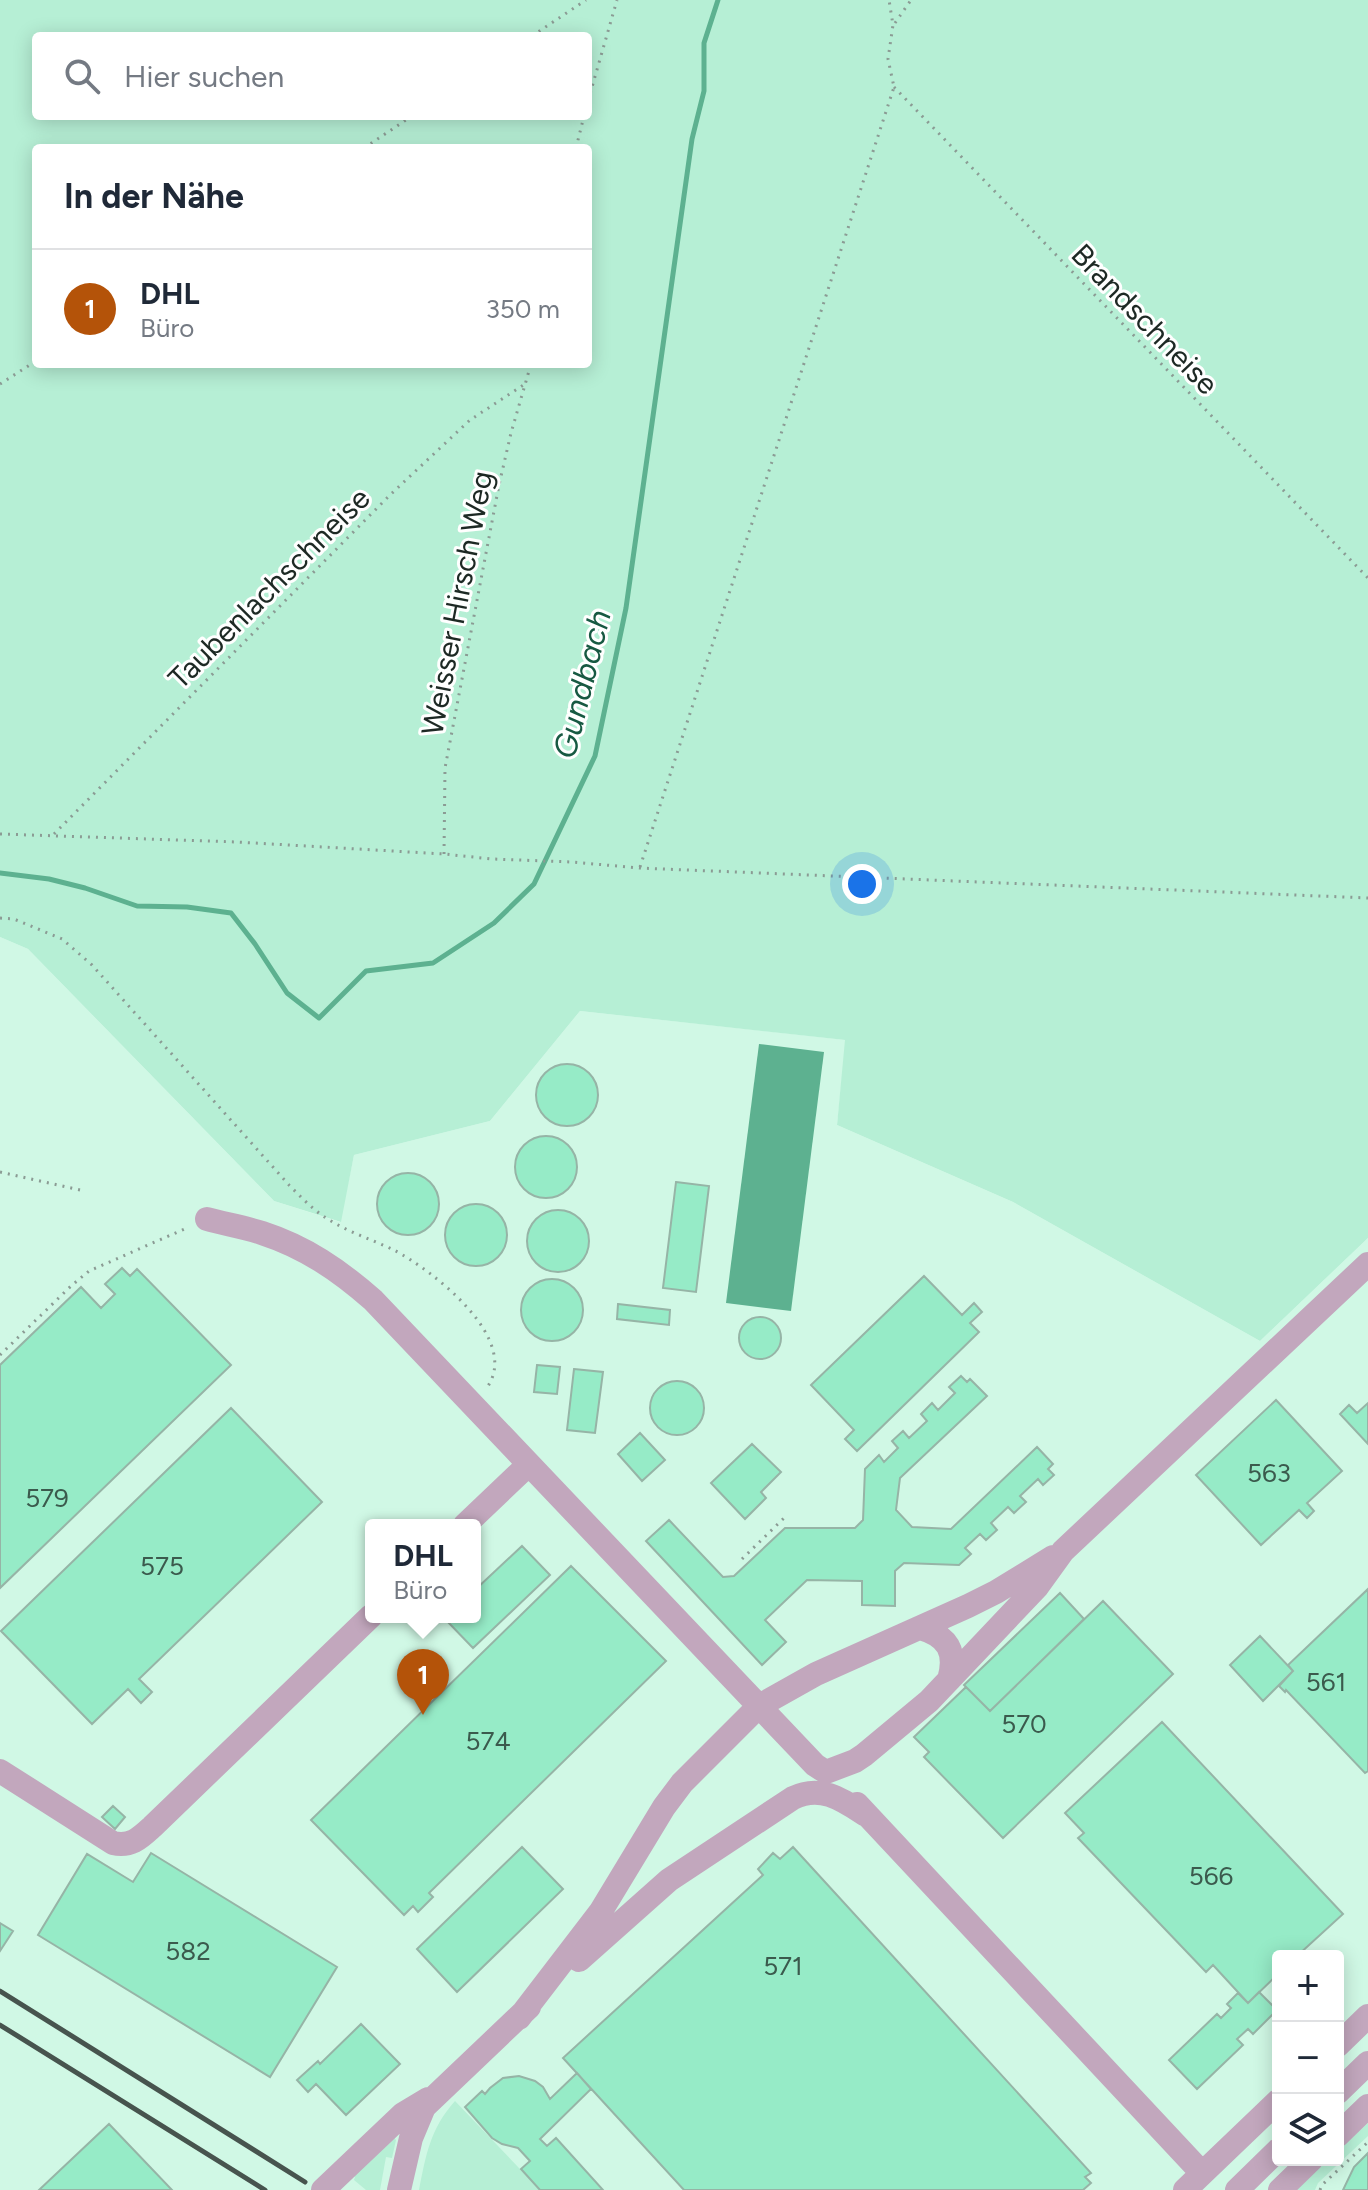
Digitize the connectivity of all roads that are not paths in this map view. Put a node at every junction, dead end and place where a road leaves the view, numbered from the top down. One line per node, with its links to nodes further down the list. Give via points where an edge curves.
1 (207, 1219): 3 (lane, via 292,1244 344,1274)
2 (1368, 1264): 5 (lane)
3 (529, 1464): 4 (lane); 9 (lane)
4 (471, 1519)
5 (1063, 1551): 7 (lane, via 996,1592); 8 (lane, via 1037,1587)
6 (365, 1622): 11 (lane, via 132,1843 113,1843)
7 (920, 1628): 8 (lane, via 947,1644 953,1659); 9 (lane)
8 (949, 1680): 10 (lane)
9 (759, 1706): 12 (lane, via 820,1770); 15 (lane, via 682,1783 601,1911)
10 (864, 1755): 12 (lane); 13 (lane, via 859,1788)
11 (0, 1771)
12 (831, 1771): 13 (lane)
13 (866, 1815): 15 (lane, via 822,1792 793,1798 669,1880); 25 (lane)
14 (1368, 2016): 16 (lane)
15 (519, 2018): 19 (lane)
16 (1344, 2039)
17 (1368, 2063): 18 (lane)
18 (1344, 2086)
19 (434, 2096): 26 (lane, via 403,2114); 27 (lane, via 418,2117)
20 (1368, 2106): 22 (lane)
21 (1272, 2107): 25 (lane)
22 (1344, 2129)
23 (1272, 2156): 28 (lane)
24 (1305, 2166): 29 (lane)
25 (1194, 2182)
26 (330, 2187)
27 (399, 2190)
28 (1237, 2190)
29 (1280, 2190)

